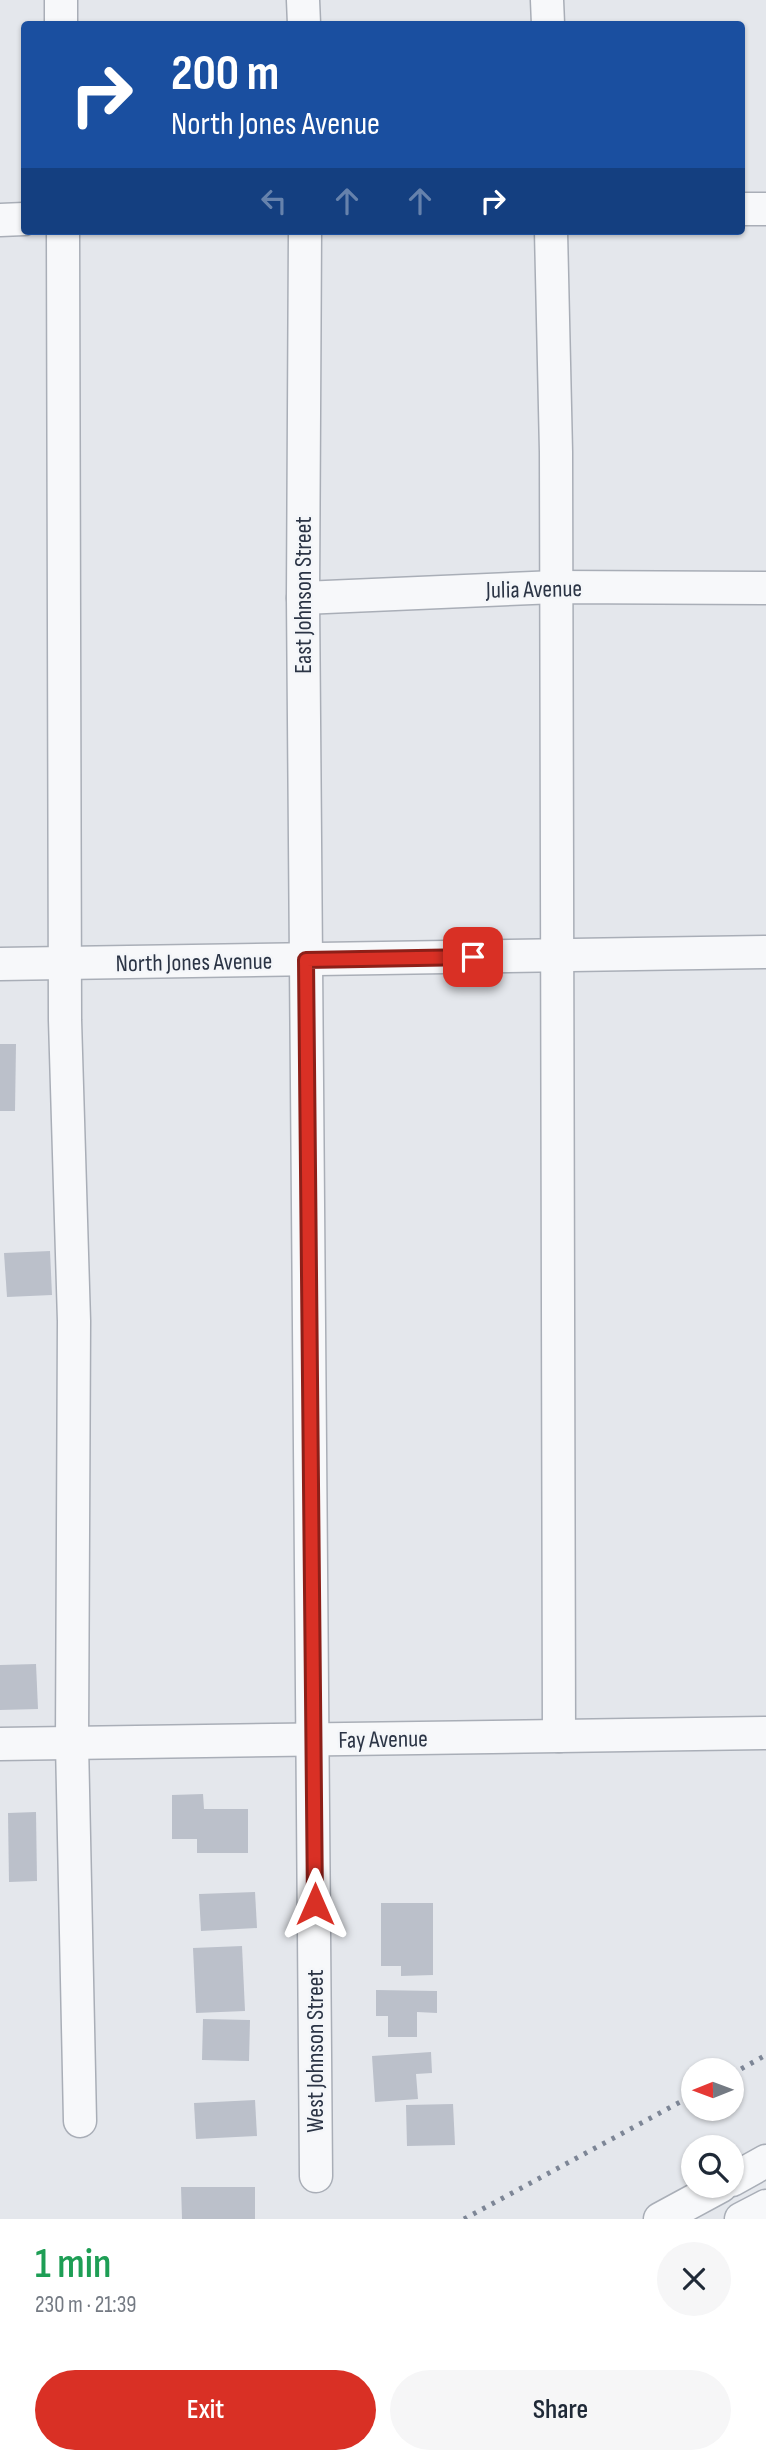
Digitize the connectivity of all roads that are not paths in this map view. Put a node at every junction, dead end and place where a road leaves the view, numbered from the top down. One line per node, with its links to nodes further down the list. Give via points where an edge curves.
1 (61, 0): 4 (street)
2 (303, 0): 5 (street)
3 (547, 0): 6 (street)
4 (61, 21)
5 (304, 21)
6 (548, 21)
7 (745, 209): 8 (street)
8 (766, 209)
9 (21, 219): 10 (street)
10 (0, 220)
11 (63, 235): 20 (street)
12 (305, 235): 16 (street, East Johnson Street)
13 (551, 235): 14 (street)
14 (556, 587): 15 (street, Julia Avenue); 16 (street, Julia Avenue); 18 (street)
15 (766, 588)
16 (303, 598): 19 (street, East Johnson Street)
17 (766, 952): 18 (street, North Jones Avenue)
18 (557, 956): 19 (street, North Jones Avenue); 23 (street)
19 (306, 960): 20 (street, North Jones Avenue); 24 (street, West Johnson Street)
20 (65, 963): 21 (street, North Jones Avenue); 25 (street, via 74,1321)
21 (0, 964)
22 (766, 1733): 23 (street, Fay Avenue)
23 (559, 1736): 24 (street, Fay Avenue)
24 (314, 1741): 25 (street, Fay Avenue); 30 (street, West Johnson Street)
25 (72, 1743): 26 (street, Fay Avenue); 27 (street)
26 (0, 1744)
27 (80, 2121)
28 (766, 2161): 29 (street)
29 (744, 2173)
30 (316, 2176)
31 (699, 2198): 33 (street)
32 (766, 2206): 34 (street)
33 (660, 2219)
34 (741, 2219)

